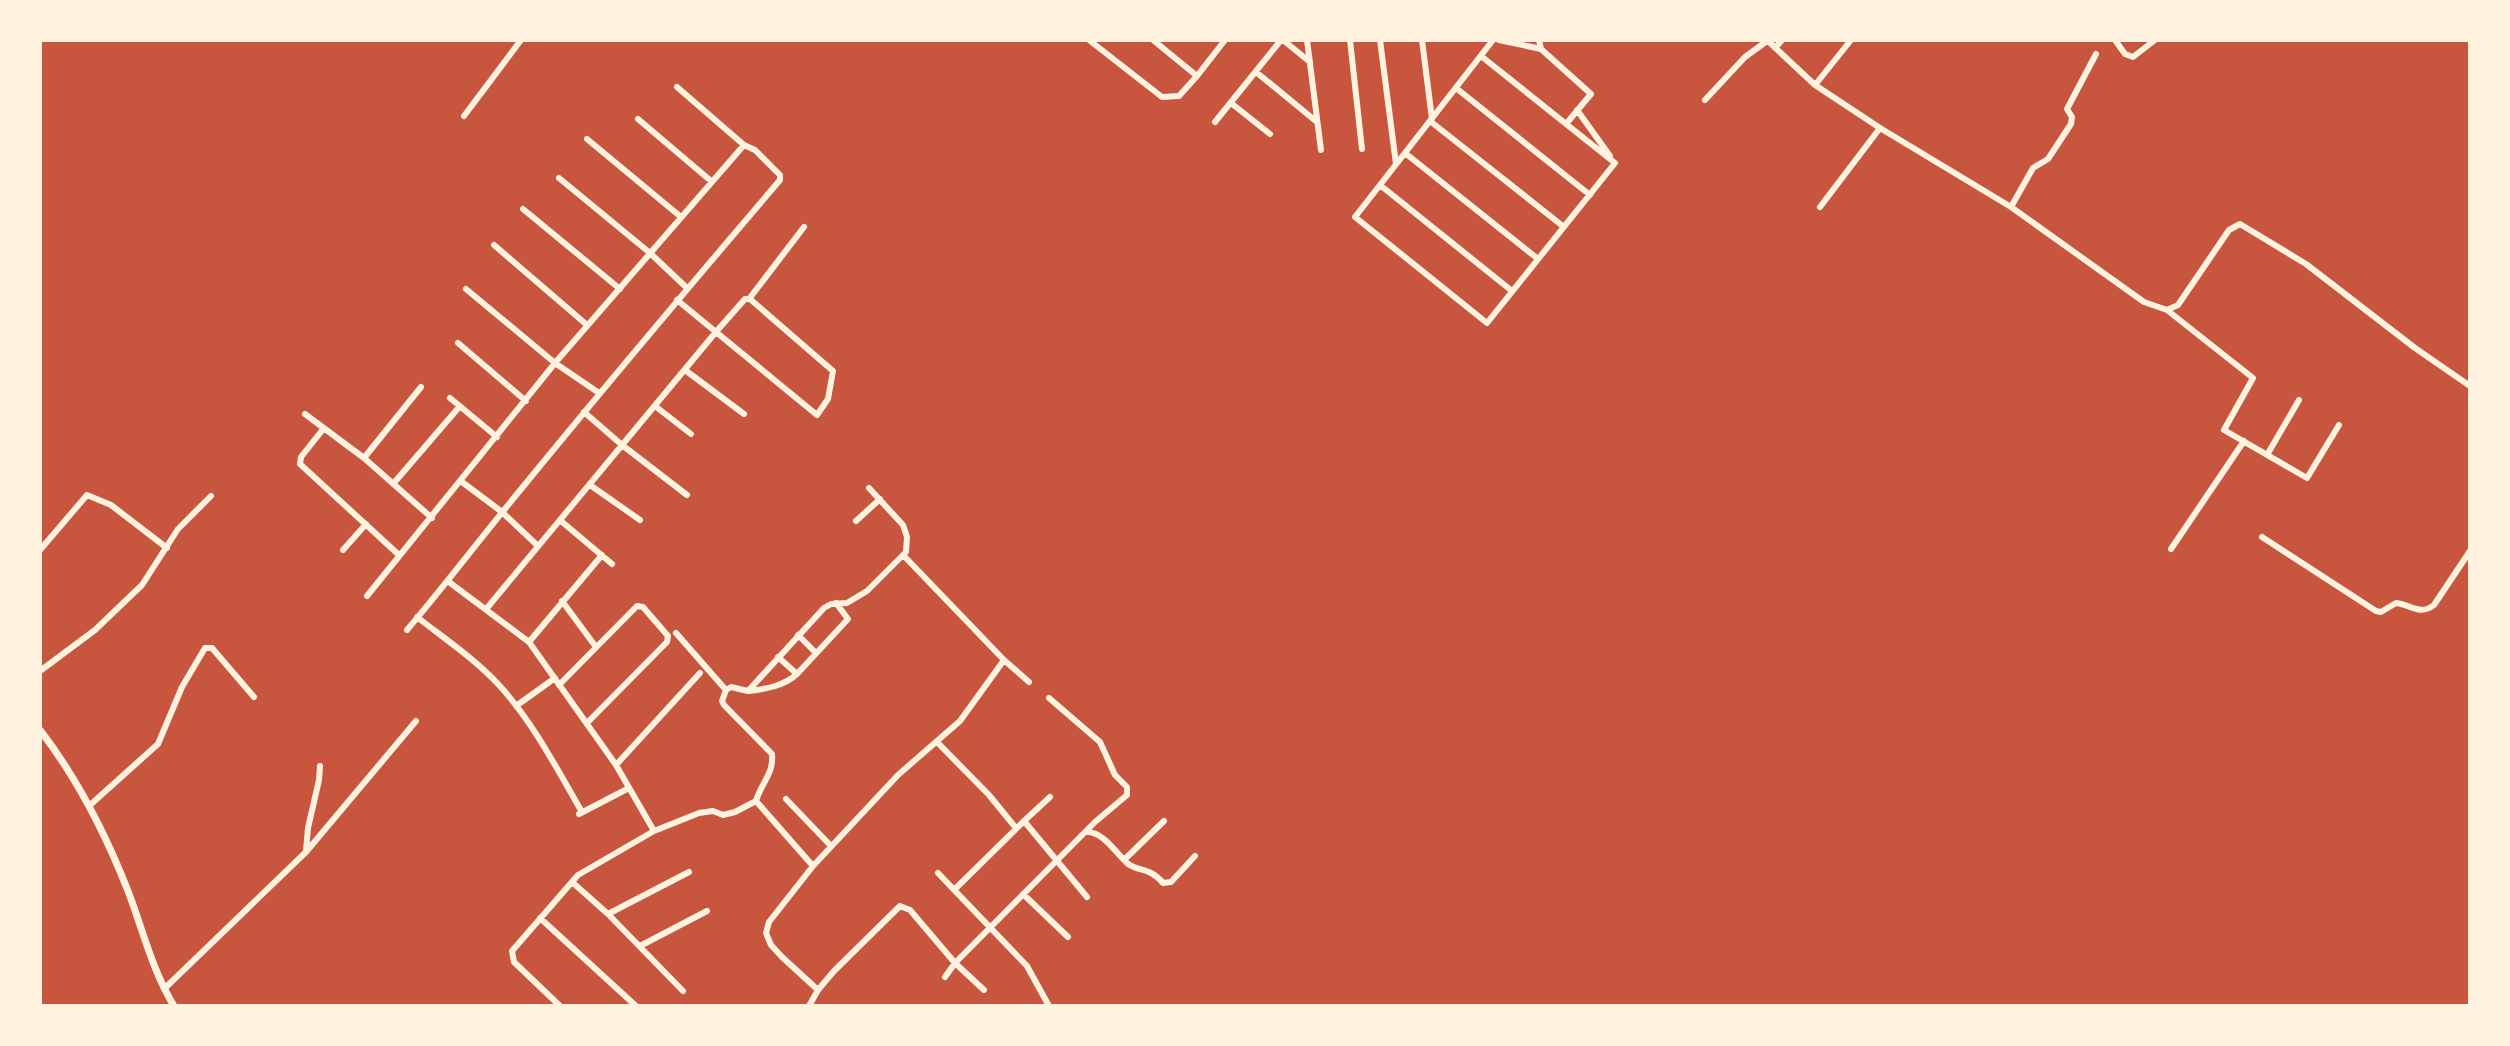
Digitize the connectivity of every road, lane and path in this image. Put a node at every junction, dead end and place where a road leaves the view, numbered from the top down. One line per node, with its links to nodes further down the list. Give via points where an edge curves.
1 (521, 40): 31 (street)
2 (1089, 40): 24 (street, via 1162,97 1179,96)
3 (1153, 40): 24 (street)
4 (1282, 40): 22 (street); 23 (street)
5 (1307, 40): 22 (street)
6 (1350, 40): 41 (street)
7 (1380, 40): 45 (street)
8 (1422, 40): 33 (street)
9 (1493, 40): 21 (street)
10 (1498, 40): 19 (street)
11 (1539, 40): 19 (street)
12 (1782, 40): 18 (street)
13 (1851, 40): 25 (street)
14 (2115, 40): 15 (street, via 2125,54 2133,57)
15 (2155, 40)
16 (1223, 41): 24 (street)
17 (1767, 41): 18 (street); 28 (street, via 1739,62)
18 (1775, 48): 25 (street)
19 (1541, 49): 30 (street, via 1591,94)
20 (2096, 54): 51 (street, via 2068,105 2071,124 2048,159 2033,168)
21 (1480, 57): 27 (street); 36 (street)
22 (1310, 62): 34 (street)
23 (1256, 72): 29 (street); 34 (street)
24 (1197, 76)
25 (1815, 85): 37 (street)
26 (677, 87): 40 (street)
27 (1456, 88): 33 (street); 49 (street)
28 (1705, 100)
29 (1231, 104): 35 (street); 38 (street)
30 (1577, 110): 36 (street); 44 (street)
31 (464, 116)
32 (638, 119): 47 (street)
33 (1431, 120): 43 (street); 55 (street)
34 (1317, 122): 42 (street)
35 (1215, 123)
36 (1566, 124): 44 (street)
37 (1880, 128): 50 (street); 51 (street)
38 (1270, 134)
39 (587, 139): 53 (street)
40 (744, 145): 47 (street); 59 (street, via 763,158 780,175 780,180)
41 (1362, 149)
42 (1321, 150)
43 (1405, 153): 45 (street); 58 (street)
44 (1615, 163): 49 (street)
45 (1396, 164): 48 (street)
46 (559, 178): 57 (street)
47 (711, 181): 53 (street)
48 (1380, 185): 62 (street); 62 (street, via 1355,217 1478,316 1487,322)
49 (1590, 195): 55 (street)
50 (1820, 207)
51 (2011, 207): 65 (street, via 2144,302)
52 (522, 210): 61 (street)
53 (681, 217): 57 (street)
54 (804, 227): 63 (street)
55 (1564, 227): 58 (street)
56 (494, 245): 66 (street)
57 (650, 253): 59 (street); 61 (street)
58 (1538, 259): 62 (street)
59 (687, 288): 64 (street)
60 (466, 289): 69 (street)
61 (620, 289): 66 (street)
62 (1512, 291)
63 (749, 299): 67 (street); 67 (street, via 833,371 828,399 817,415)
64 (677, 300): 67 (street); 73 (street)
65 (2167, 310): 71 (street, via 2182,301 2229,230 2240,224 2306,264); 86 (street, via 2253,378 2224,430)
66 (587, 325): 69 (street)
67 (715, 333): 70 (street)
68 (458, 343): 76 (street)
69 (555, 363): 73 (street); 76 (street)
70 (685, 370): 78 (street); 81 (street)
71 (2469, 386)
72 (421, 387): 89 (street)
73 (599, 393): 79 (street)
74 (450, 398): 77 (street)
75 (2298, 400): 88 (street)
76 (526, 401): 85 (street)
77 (460, 406): 85 (street); 91 (street)
78 (655, 406): 84 (street); 87 (street)
79 (584, 412): 87 (street); 97 (street)
80 (305, 414): 83 (street)
81 (744, 414)
82 (2339, 424): 88 (street, via 2307,478)
83 (324, 428): 89 (street); 102 (street, via 301,457 300,464)
84 (691, 434)
85 (497, 436): 90 (street)
86 (2244, 441): 88 (street); 106 (street)
87 (622, 446): 92 (street); 94 (street)
88 (2267, 455)
89 (364, 458): 91 (street)
90 (462, 482): 97 (street); 98 (street)
91 (393, 484): 98 (street)
92 (590, 485): 99 (street); 100 (street)
93 (869, 488): 96 (street)
94 (687, 495)
95 (211, 496): 105 (street, via 178,529)
96 (880, 499): 101 (street); 112 (street, via 906,531)
97 (502, 512): 104 (street); 114 (street)
98 (432, 518): 110 (street)
99 (640, 520)
100 (561, 521): 104 (street); 111 (street)
101 (856, 521)
102 (366, 524): 108 (street); 110 (street)
103 (2262, 537): 109 (street, via 2381,612 2396,603 2428,610)
104 (538, 546): 118 (street)
105 (166, 548): 107 (street, via 111,506 87,495); 128 (street, via 142,585 95,630)
106 (2171, 549)
107 (40, 550)
108 (344, 550)
109 (2469, 551)
110 (399, 555): 115 (street)
111 (602, 555): 113 (street); 116 (street)
112 (904, 556): 117 (street, via 867,591 847,603); 127 (street)
113 (612, 564)
114 (449, 582): 118 (street); 119 (street)
115 (367, 596)
116 (562, 601): 123 (street); 124 (street)
117 (836, 603): 122 (street, via 824,608); 125 (street, via 848,619)
118 (487, 608): 123 (street)
119 (417, 617): 120 (street); 138 (street, via 475,663)
120 (406, 630)
121 (676, 633): 134 (street)
122 (798, 634): 125 (street); 126 (street)
123 (529, 642): 131 (street)
124 (596, 647): 133 (street); 140 (street, via 638,605 669,637)
125 (816, 653): 130 (street)
126 (778, 657): 130 (street); 135 (street)
127 (1004, 660): 132 (street); 142 (street, via 960,721)
128 (40, 671)
129 (700, 673): 143 (street)
130 (797, 674): 135 (street, via 780,684)
131 (555, 678): 133 (street); 138 (street)
132 (1029, 682)
133 (559, 685): 140 (street)
134 (726, 690): 135 (street, via 731,687); 148 (street, via 724,705 772,754 769,777)
135 (748, 691)
136 (254, 696): 149 (street, via 212,648 205,648 182,687 158,744)
137 (1049, 698): 154 (street, via 1100,742 1115,775 1127,787 1127,795)
138 (516, 706): 145 (street, via 547,750 581,813)
139 (416, 721): 156 (street)
140 (587, 723): 143 (street)
141 (40, 730): 149 (street)
142 (937, 742): 152 (street, via 990,795); 155 (street, via 898,775)
143 (616, 765): 145 (street)
144 (320, 766): 156 (street)
145 (629, 788): 153 (street)
146 (1050, 797): 150 (street)
147 (786, 800): 155 (street)
148 (756, 801): 153 (street, via 735,813 699,813); 160 (street)
149 (89, 806): 175 (street, via 128,892)
150 (1024, 821): 152 (street); 159 (street)
151 (1164, 821): 158 (street)
152 (1016, 828): 164 (street)
153 (654, 831): 163 (street)
154 (1086, 832): 158 (street, via 1103,838); 159 (street)
155 (831, 846): 160 (street)
156 (306, 852): 175 (street)
157 (1195, 856): 158 (street, via 1171,882 1163,883 1155,873 1129,866)
158 (1124, 860)
159 (1057, 861): 165 (street); 166 (street)
160 (813, 866): 176 (street, via 769,922 766,933 771,945)
161 (689, 872): 168 (street)
162 (938, 873): 164 (street)
163 (572, 882): 168 (street); 169 (street)
164 (954, 890): 170 (street)
165 (1023, 894): 170 (street); 171 (street)
166 (1087, 897)
167 (707, 911): 172 (street)
168 (608, 914): 172 (street)
169 (540, 918): 180 (street, via 515,946 512,956); 181 (street)
170 (989, 928): 173 (street); 183 (street, via 1028,966)
171 (1068, 937)
172 (640, 946): 178 (street)
173 (955, 963): 174 (street); 176 (street, via 910,910 900,906); 177 (street)
174 (945, 977)
175 (164, 989): 179 (street)
176 (818, 990): 182 (street)
177 (984, 990)
178 (683, 992)
179 (174, 1005)
180 (560, 1005)
181 (636, 1005)
182 (809, 1005)
183 (1049, 1005)

